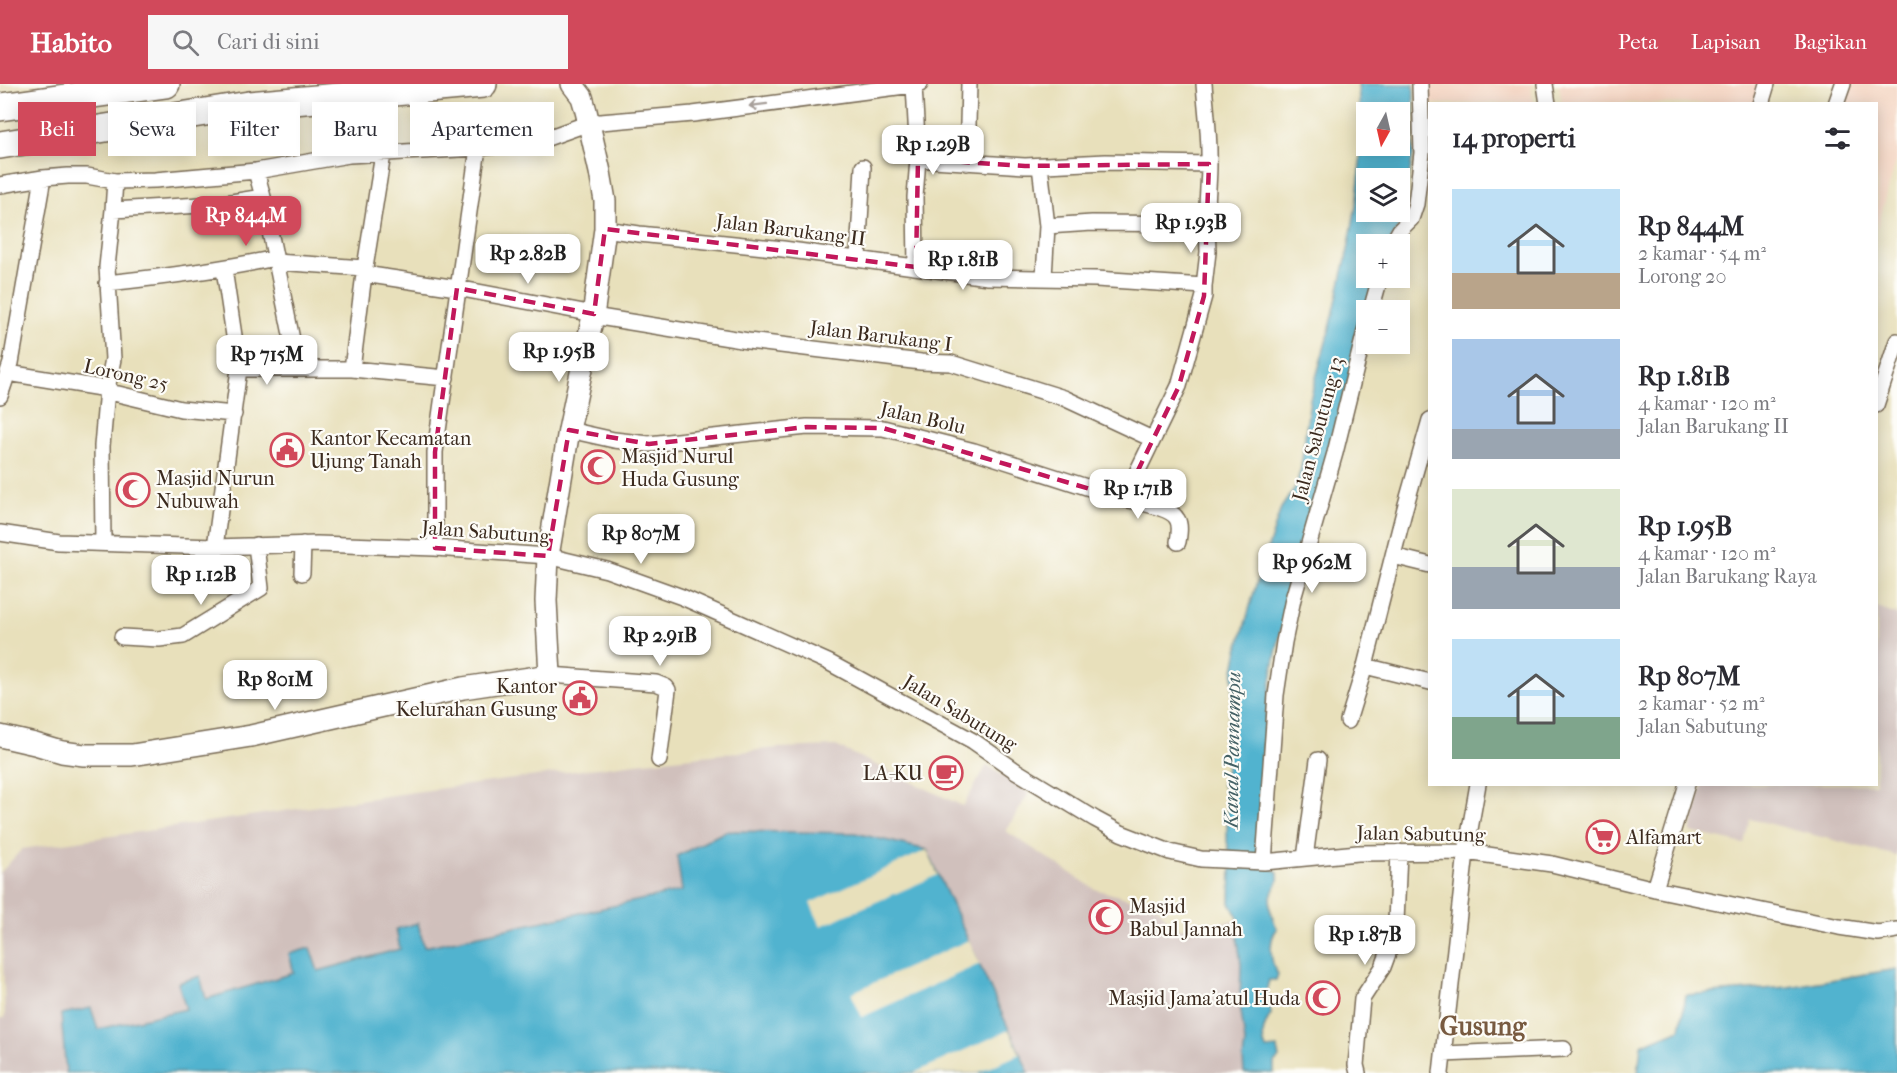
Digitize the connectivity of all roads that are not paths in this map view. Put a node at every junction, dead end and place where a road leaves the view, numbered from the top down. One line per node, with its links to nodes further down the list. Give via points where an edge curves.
1 (166, 84): 14 (highway)
2 (483, 84): 17 (highway, via 249,105)
3 (572, 84): 15 (street, via 582,97)
4 (969, 84): 22 (street)
5 (1204, 84): 23 (street)
6 (1420, 84): 31 (street)
7 (1545, 84): 11 (street)
8 (1767, 84): 12 (street)
9 (1843, 84): 13 (street)
10 (917, 85): 15 (street, one-way to 15, via 693,114); 21 (street)
11 (1548, 102)
12 (1762, 102)
13 (1837, 102)
14 (0, 107)
15 (589, 123): 16 (street); 35 (street, via 605,201)
16 (554, 136)
17 (0, 145)
18 (356, 156): 26 (street)
19 (383, 156): 41 (street)
20 (477, 156): 45 (street)
21 (918, 159): 22 (street); 39 (street)
22 (967, 162): 24 (street)
23 (1209, 164): 24 (street, via 1106,162); 33 (street)
24 (1040, 166): 34 (street)
25 (863, 167): 37 (street)
26 (256, 171): 28 (street); 30 (street)
27 (43, 178): 28 (street, via 87,176); 29 (street); 52 (street)
28 (115, 181): 32 (street)
29 (0, 185)
30 (263, 197): 32 (street, via 219,204); 38 (street)
31 (1423, 204): 36 (street)
32 (114, 210): 43 (street)
33 (1208, 224): 34 (street); 44 (street)
34 (1047, 226): 42 (street)
35 (605, 229): 37 (street, Jalan Barukang II); 46 (street)
36 (1398, 234)
37 (858, 258): 39 (street, Jalan Barukang II)
38 (276, 260): 40 (street, Jalan Barukang I); 41 (street, Jalan Barukang I); 50 (street)
39 (916, 267): 42 (street, Jalan Barukang II, via 988,278)
40 (224, 269): 43 (street, Jalan Barukang I); 49 (street)
41 (364, 271): 45 (street, Jalan Barukang I); 51 (street)
42 (1044, 278): 44 (street, Jalan Barukang II)
43 (107, 283): 54 (street, via 113,359)
44 (1204, 286): 60 (street, via 1179,386)
45 (457, 288): 46 (street, Jalan Barukang I); 53 (street)
46 (593, 314): 59 (street); 60 (street, Jalan Barukang I, via 748,341 951,363 1064,398)
47 (1897, 341): 56 (street)
48 (1359, 354): 86 (street, Jalan Sabutung 13, via 1284,642 1275,695)
49 (239, 369): 50 (street); 57 (street)
50 (298, 369): 51 (street)
51 (352, 369): 53 (street)
52 (8, 374): 54 (street, Lorong 25); 55 (street)
53 (446, 378): 68 (street, via 435,452)
54 (107, 389): 57 (street, Lorong 25, via 181,409); 64 (street, via 102,446)
55 (0, 396)
56 (1878, 399)
57 (234, 414): 67 (street)
58 (1428, 427): 70 (street)
59 (569, 430): 61 (street, Jalan Bolu, via 649,444 807,427 884,428 974,451); 69 (street)
60 (1152, 439): 61 (street)
61 (1124, 499): 63 (street, Jalan Bolu, via 1174,515 1179,524)
62 (0, 534): 64 (street, Jalan Sabutung)
63 (1178, 542)
64 (103, 543): 67 (street, Jalan Sabutung)
65 (303, 544): 66 (street, Jalan Sabutung); 68 (street, Jalan Sabutung); 72 (street)
66 (256, 545): 67 (street, Jalan Sabutung); 73 (street, via 261,588 183,636)
67 (215, 547)
68 (435, 548): 69 (street, Jalan Sabutung)
69 (548, 556): 75 (street); 86 (street, Jalan Sabutung, via 607,570 682,597 828,662 973,741 1120,833 1201,859)
70 (1393, 556): 71 (street); 74 (street)
71 (1428, 565)
72 (302, 573)
73 (122, 636)
74 (1365, 666): 76 (street); 77 (street)
75 (550, 675): 78 (street, via 464,688 251,736 132,755 62,752); 79 (street, via 666,687)
76 (1428, 682)
77 (1348, 721)
78 (0, 736)
79 (659, 760)
80 (1318, 760): 85 (street)
81 (1478, 786): 84 (street)
82 (1687, 786): 87 (street)
83 (1399, 852): 84 (street, Jalan Sabutung); 85 (street, Jalan Sabutung); 91 (street, via 1393,940 1383,967 1362,999)
84 (1466, 852): 87 (street, Jalan Sabutung, via 1552,864); 90 (street)
85 (1305, 858): 86 (street, Jalan Sabutung)
86 (1263, 861)
87 (1655, 889): 88 (street, Jalan Sabutung, via 1839,927 1878,933)
88 (1897, 930)
89 (1564, 1049): 90 (street)
90 (1443, 1054): 92 (street)
91 (1358, 1073)
92 (1441, 1073)

